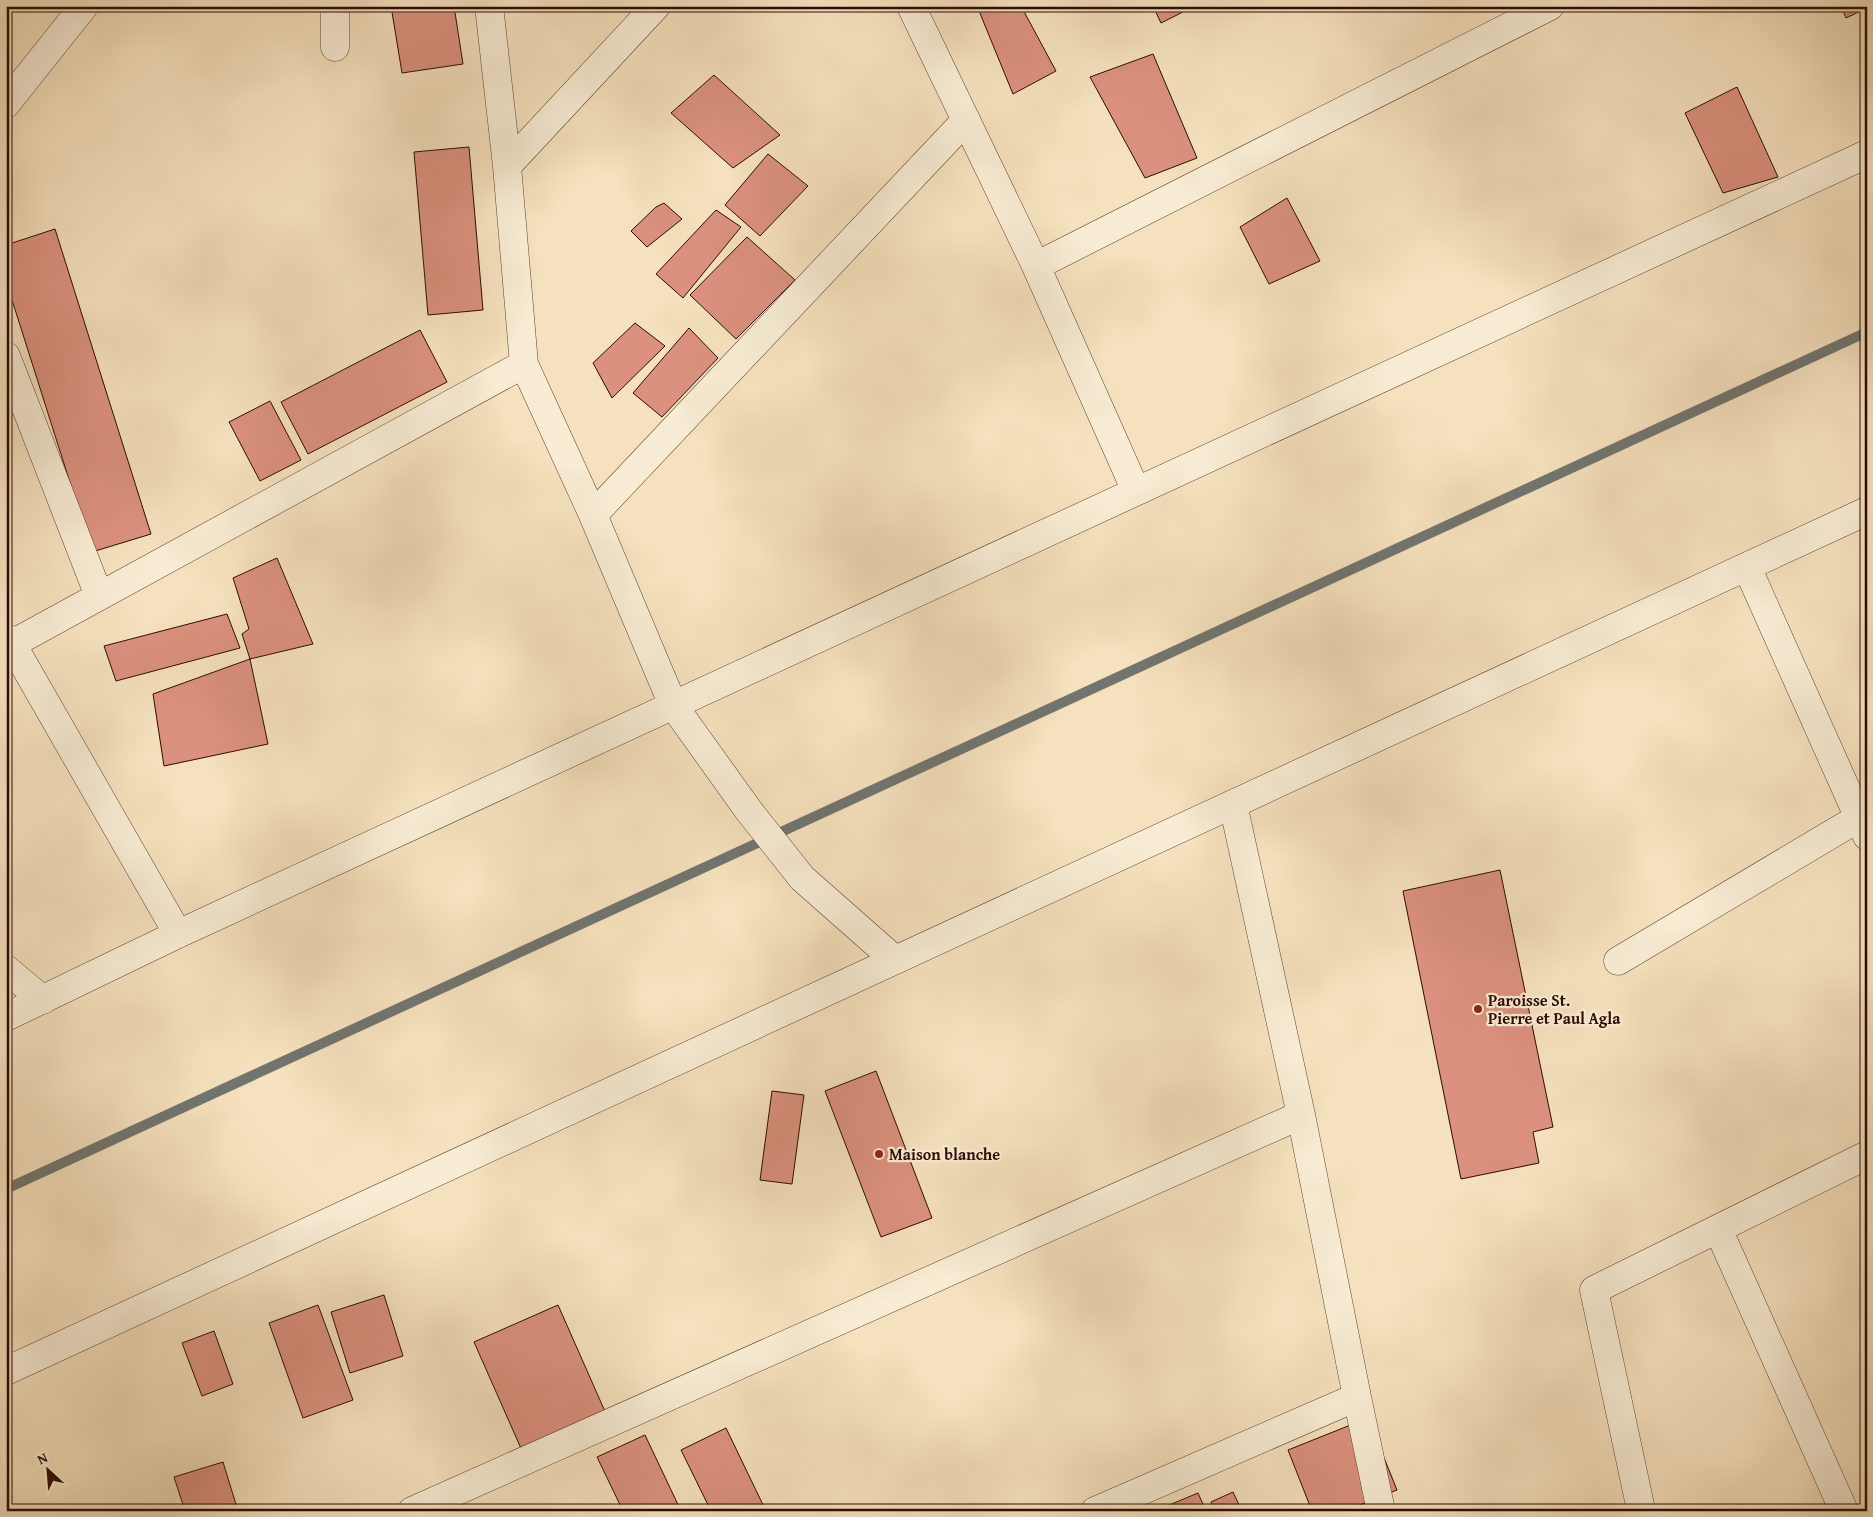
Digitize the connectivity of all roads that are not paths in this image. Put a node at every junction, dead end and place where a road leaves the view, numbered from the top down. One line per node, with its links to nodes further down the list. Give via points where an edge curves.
1 (84, 6): 8 (street)
2 (335, 6): 7 (street)
3 (489, 6): 11 (street)
4 (656, 6): 11 (street)
5 (911, 6): 9 (street)
6 (1550, 6): 12 (street)
7 (335, 47)
8 (6, 104)
9 (966, 120): 12 (street); 17 (street)
10 (1867, 154): 15 (street)
11 (507, 166): 14 (street)
12 (1036, 266): 15 (street)
13 (6, 356): 19 (street)
14 (524, 364): 17 (street); 19 (street)
15 (1136, 491): 21 (street)
16 (1867, 511): 18 (street)
17 (592, 515): 21 (street)
18 (1748, 567): 22 (street); 23 (street)
19 (99, 596): 20 (street)
20 (9, 641): 24 (street)
21 (673, 705): 24 (street); 25 (street, via 802,878)
22 (1233, 804): 25 (street); 30 (street)
23 (1864, 822): 26 (street)
24 (178, 934): 28 (street)
25 (895, 960): 33 (street)
26 (1618, 961)
27 (6, 969): 28 (street)
28 (43, 1000): 29 (street)
29 (6, 1016)
30 (1302, 1115): 34 (street); 36 (street)
31 (1867, 1155): 32 (street)
32 (1718, 1229): 35 (street, via 1594,1290); 39 (street)
33 (6, 1371)
34 (1357, 1397): 37 (street); 38 (street)
35 (1641, 1510)
36 (412, 1511)
37 (1095, 1511)
38 (1381, 1511)
39 (1844, 1511)

